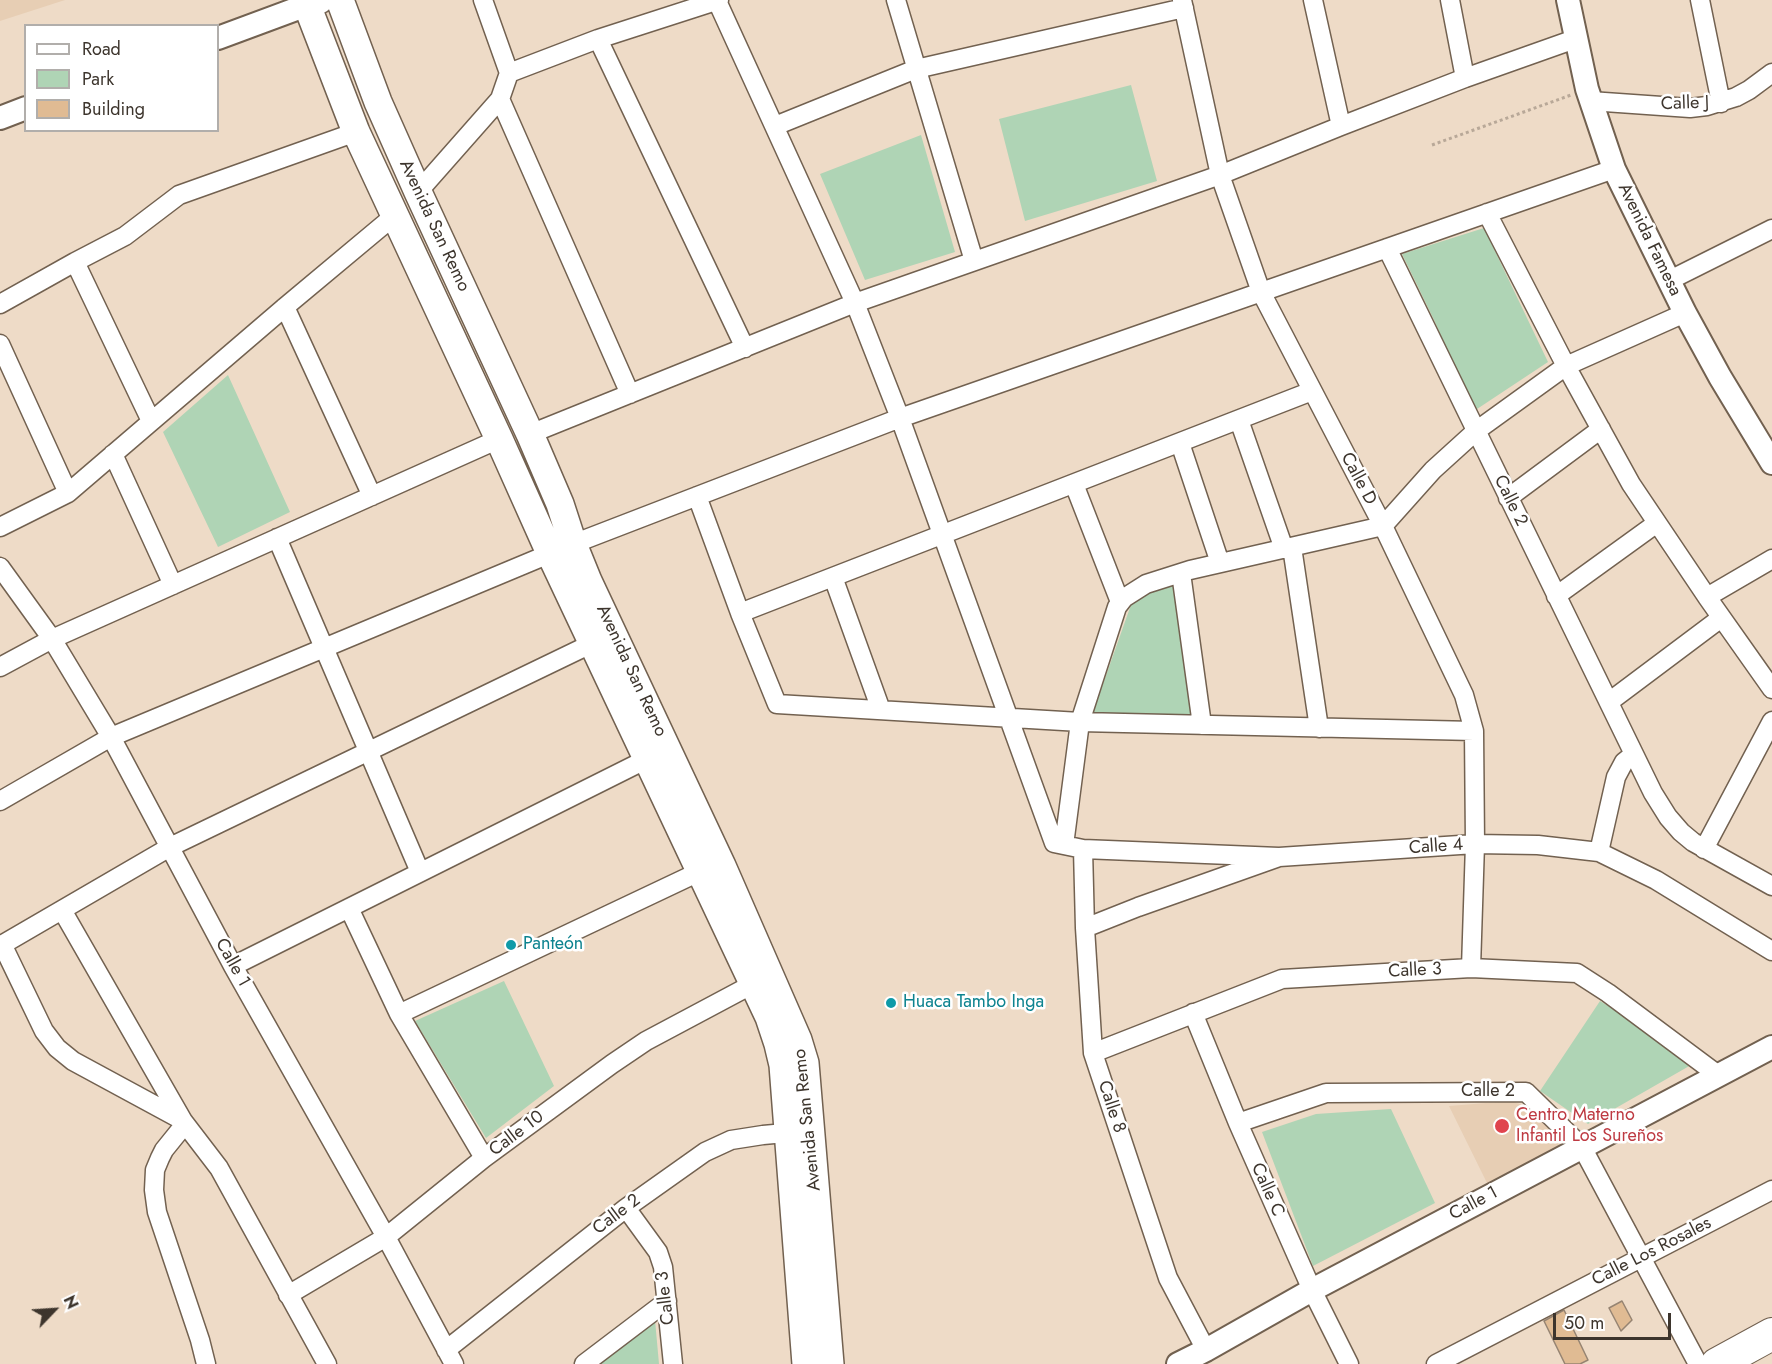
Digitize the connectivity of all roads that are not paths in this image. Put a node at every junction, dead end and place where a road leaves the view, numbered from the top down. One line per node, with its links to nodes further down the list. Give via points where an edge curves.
1 (340, 0): 28 (main road, Avenida San Remo, via 378,102)
2 (483, 0): 15 (street)
3 (718, 0): 12 (street); 23 (street)
4 (896, 0): 14 (street)
5 (1313, 0): 24 (street)
6 (1450, 0): 17 (street)
7 (1568, 0): 13 (street, Avenida Famesa)
8 (1700, 0): 20 (street)
9 (313, 2): 11 (street); 25 (main road, Avenida San Remo)
10 (1183, 4): 14 (street); 27 (street, Calle D)
11 (219, 38)
12 (598, 39): 15 (street); 42 (street)
13 (1575, 39): 17 (street); 18 (street, Avenida Famesa)
14 (916, 69): 23 (street); 33 (street)
15 (509, 73): 19 (street)
16 (1772, 73): 20 (street, Calle J)
17 (1465, 78): 24 (street)
18 (1589, 95): 20 (street, Calle J, via 1690,108); 26 (street, Avenida Famesa)
19 (500, 99): 28 (street); 45 (street)
20 (1721, 103)
21 (24, 109): 22 (street)
22 (0, 118)
23 (775, 126): 37 (street)
24 (1341, 126): 27 (street)
25 (357, 132): 30 (main road, Avenida San Remo); 34 (street, via 179,195 135,230)
26 (1614, 170): 29 (street); 35 (street, Avenida Famesa)
27 (1220, 175): 33 (street); 36 (street, Calle D)
28 (418, 192): 51 (main road, Avenida San Remo)
29 (1487, 213): 32 (street); 43 (street)
30 (394, 216): 39 (street); 52 (main road, Avenida San Remo)
31 (1772, 229): 35 (street)
32 (1387, 248): 36 (street); 50 (street, Calle 2)
33 (974, 261): 37 (street)
34 (75, 262): 38 (street); 48 (street)
35 (1668, 281): 40 (street, Avenida Famesa)
36 (1261, 292): 44 (street, Calle D); 46 (street)
37 (855, 303): 42 (street); 46 (street)
38 (0, 304)
39 (285, 306): 48 (street); 58 (street)
40 (1685, 313): 43 (street); 55 (street, Avenida Famesa)
41 (0, 344): 57 (street)
42 (745, 348): 45 (street)
43 (1566, 366): 49 (street); 50 (street)
44 (1312, 392): 47 (street); 62 (street, Calle D)
45 (630, 394): 51 (street)
46 (900, 417): 59 (street); 64 (street)
47 (1239, 420): 53 (street); 67 (street)
48 (151, 421): 54 (street)
49 (1601, 429): 60 (street); 61 (street)
50 (1476, 432): 60 (street, Calle 2); 62 (street, via 1433,470)
51 (530, 434): 66 (main road, Avenida San Remo, via 560,504)
52 (499, 439): 58 (street); 66 (main road, Avenida San Remo)
53 (1180, 443): 56 (street); 69 (street)
54 (113, 454): 57 (street); 73 (street)
55 (1772, 463)
56 (1074, 484): 64 (street); 76 (street)
57 (68, 493): 63 (street)
58 (372, 496): 65 (street)
59 (697, 496): 66 (street); 77 (street)
60 (1508, 498): 74 (street, Calle 2)
61 (1657, 523): 74 (street); 75 (street)
62 (1383, 526): 67 (street); 91 (street, Calle D, via 1464,695)
63 (0, 527)
64 (942, 535): 72 (street); 86 (street)
65 (277, 538): 73 (street); 81 (street)
66 (561, 548): 80 (main road, Avenida San Remo); 81 (street); 122 (main road, Avenida San Remo, via 588,581 795,1030 805,1063)
67 (1288, 548): 69 (street); 90 (street)
68 (1772, 560): 75 (street)
69 (1220, 563): 71 (street)
70 (0, 567): 79 (street, Calle 1)
71 (1181, 573): 76 (street, via 1146,584); 89 (street)
72 (833, 577): 77 (street); 85 (street)
73 (172, 585): 79 (street)
74 (1556, 596): 84 (street, Calle 2)
75 (1707, 597): 78 (street)
76 (1120, 602): 88 (street)
77 (740, 613): 85 (street, via 777,704)
78 (1721, 618): 83 (street); 84 (street)
79 (52, 639): 82 (street); 92 (street, Calle 1)
80 (593, 643): 93 (street); 95 (main road, Avenida San Remo)
81 (324, 647): 92 (street); 93 (street)
82 (0, 667)
83 (1772, 689)
84 (1609, 702): 94 (street, Calle 2)
85 (881, 710): 86 (street)
86 (1009, 718): 88 (street); 98 (street, via 1054,843)
87 (1772, 720): 101 (street)
88 (1080, 722): 89 (street); 98 (street)
89 (1202, 725): 90 (street)
90 (1318, 728): 91 (street)
91 (1474, 731): 97 (street, Calle D)
92 (111, 737): 96 (street); 99 (street, Calle 1)
93 (369, 751): 99 (street); 105 (street)
94 (1634, 754): 101 (street, Calle 2, via 1668,817); 102 (street, via 1616,777)
95 (647, 759): 104 (main road, Avenida San Remo); 105 (street)
96 (0, 801)
97 (1475, 844): 102 (street, Calle 4, via 1538,845); 103 (street, Calle 4); 113 (street, Calle D)
98 (1064, 845): 100 (street)
99 (170, 847): 108 (street); 112 (street, Calle 1)
100 (1083, 849): 103 (street); 109 (street, Calle 8)
101 (1704, 849): 106 (street, Calle 2)
102 (1599, 852): 111 (street, Calle 4, via 1656,880)
103 (1279, 857): 109 (street, Calle 4)
104 (701, 871): 114 (main road, Avenida San Remo); 116 (street)
105 (420, 872): 107 (street)
106 (1772, 886)
107 (349, 908): 112 (street); 116 (street)
108 (62, 910): 110 (street); 120 (street)
109 (1085, 928): 118 (street, Calle 8)
110 (1, 945): 120 (street, via 44,1031 57,1048)
111 (1772, 951)
112 (233, 966): 127 (street, Calle 1)
113 (1471, 968): 115 (street, Calle 3, via 1282,979); 119 (street, Calle 3, via 1577,973)
114 (753, 984): 122 (main road, Avenida San Remo, via 778,1044); 124 (street, Calle 10, via 646,1041)
115 (1193, 1013): 118 (street, Calle 3); 121 (street, Calle C)
116 (399, 1014): 124 (street)
117 (1772, 1047): 119 (street, Calle 1)
118 (1094, 1053): 133 (street, Calle 8, via 1168,1278)
119 (1718, 1075): 123 (street, Calle 1)
120 (184, 1123): 130 (street, via 219,1168); 136 (street, via 160,1158 154,1190 157,1212)
121 (1238, 1123): 123 (street, Calle 2, via 1326,1093 1526,1092); 129 (street, Calle C)
122 (799, 1132): 126 (street, Calle 2, via 731,1140 705,1152); 140 (main road, Avenida San Remo); 141 (main road, Avenida San Remo)
123 (1582, 1147): 128 (street, Calle 2); 129 (street, Calle 1)
124 (484, 1158): 127 (street, Calle 10)
125 (1772, 1190): 128 (street, Calle Los Rosales)
126 (626, 1208): 131 (street, Calle 3, via 658,1252); 134 (street, Calle 2)
127 (386, 1237): 130 (street, Calle 10); 134 (street, Calle 1)
128 (1641, 1258): 144 (street, Calle Los Rosales); 145 (street, Calle 2)
129 (1312, 1290): 133 (street, Calle 1); 143 (street, Calle C)
130 (288, 1295): 137 (street)
131 (667, 1301): 138 (street); 139 (street, Calle 3)
132 (1772, 1334): 146 (highway)
133 (1206, 1350): 142 (street, Calle 1)
134 (450, 1357)
135 (1772, 1358): 147 (highway)
136 (206, 1364)
137 (327, 1364)
138 (584, 1364)
139 (674, 1364)
140 (806, 1364)
141 (830, 1364)
142 (1178, 1364)
143 (1349, 1364)
144 (1436, 1364)
145 (1698, 1364)
146 (1717, 1364)
147 (1761, 1364)

